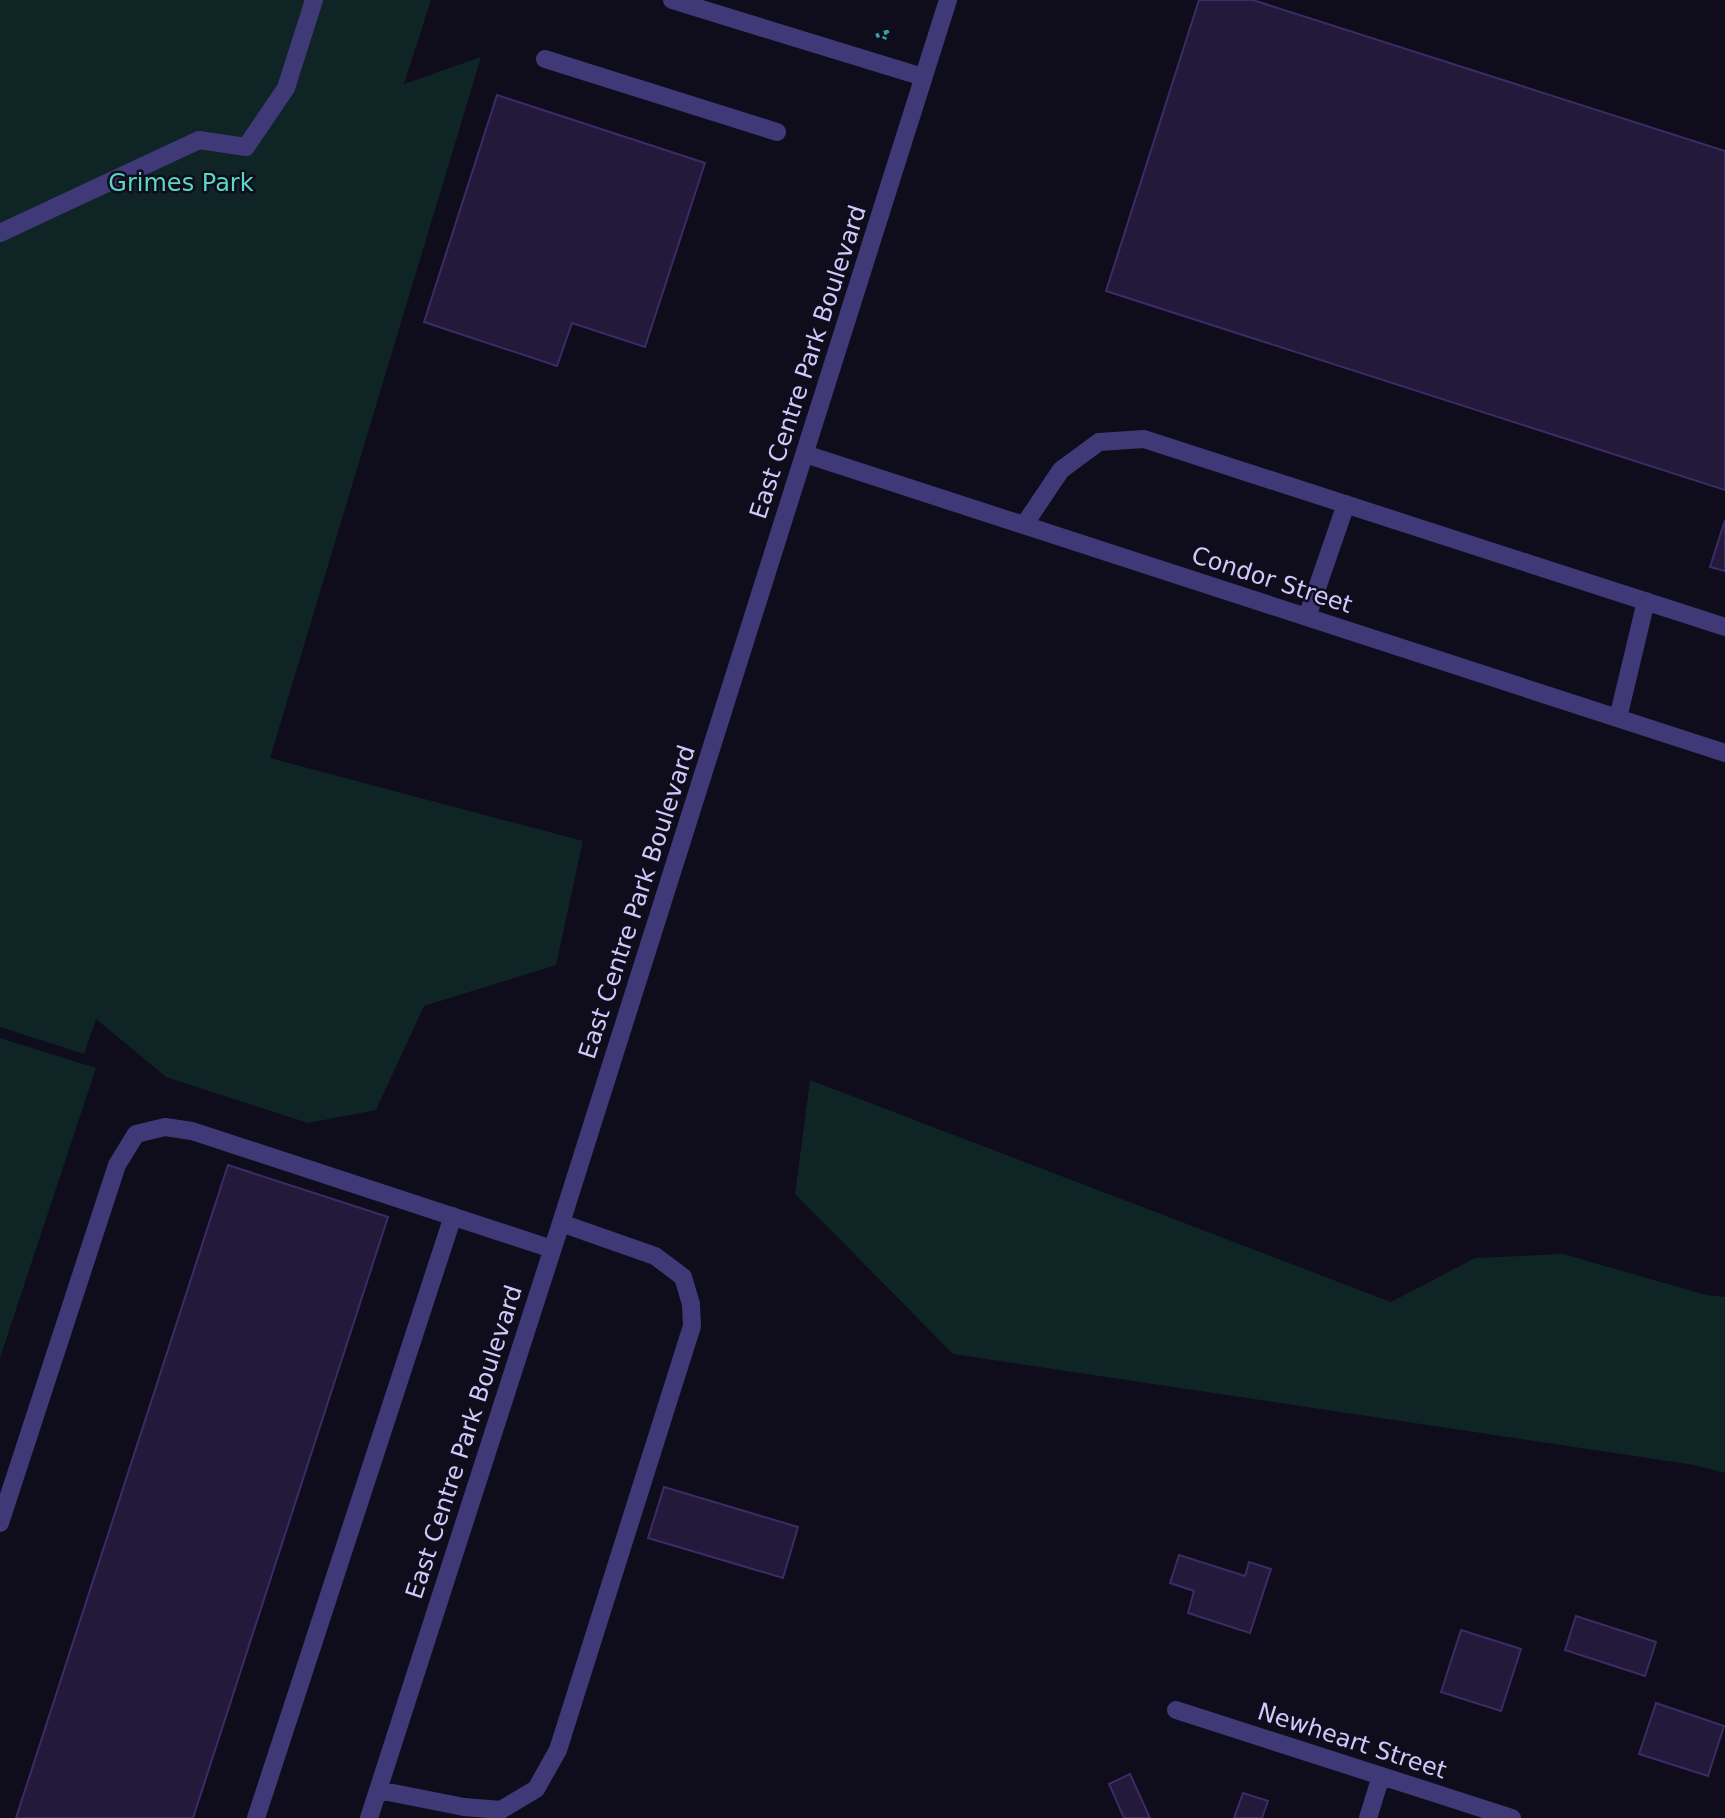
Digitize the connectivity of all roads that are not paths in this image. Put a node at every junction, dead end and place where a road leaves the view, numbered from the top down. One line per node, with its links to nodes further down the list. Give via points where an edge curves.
1 (314, 0): 7 (street, via 286,88 246,146 199,140)
2 (672, 0): 5 (street)
3 (948, 0): 5 (street, East Centre Park Boulevard)
4 (545, 59): 6 (street)
5 (923, 77): 8 (street, East Centre Park Boulevard)
6 (777, 132)
7 (0, 233)
8 (805, 454): 10 (street, Condor Street); 17 (street, East Centre Park Boulevard)
9 (1346, 504): 10 (street, via 1144,439 1099,442 1061,470); 11 (street); 12 (street)
10 (1024, 525): 12 (street, Condor Street)
11 (1646, 601): 13 (street); 14 (street)
12 (1307, 617): 14 (street, Condor Street)
13 (1725, 626)
14 (1618, 718): 15 (street, Condor Street)
15 (1725, 753)
16 (453, 1216): 18 (street); 19 (street, via 192,1131 165,1127 136,1135 117,1165); 23 (street)
17 (561, 1223): 18 (street, East Centre Park Boulevard); 22 (street, via 655,1256 684,1277 692,1326 558,1750 536,1789 501,1810)
18 (552, 1249): 22 (street, East Centre Park Boulevard)
19 (0, 1523)
20 (1176, 1710): 21 (street, Newheart Street)
21 (1381, 1776): 25 (street); 26 (street, Newheart Street)
22 (378, 1790): 24 (street, East Centre Park Boulevard)
23 (256, 1818)
24 (369, 1818)
25 (1368, 1818)
26 (1512, 1818)

